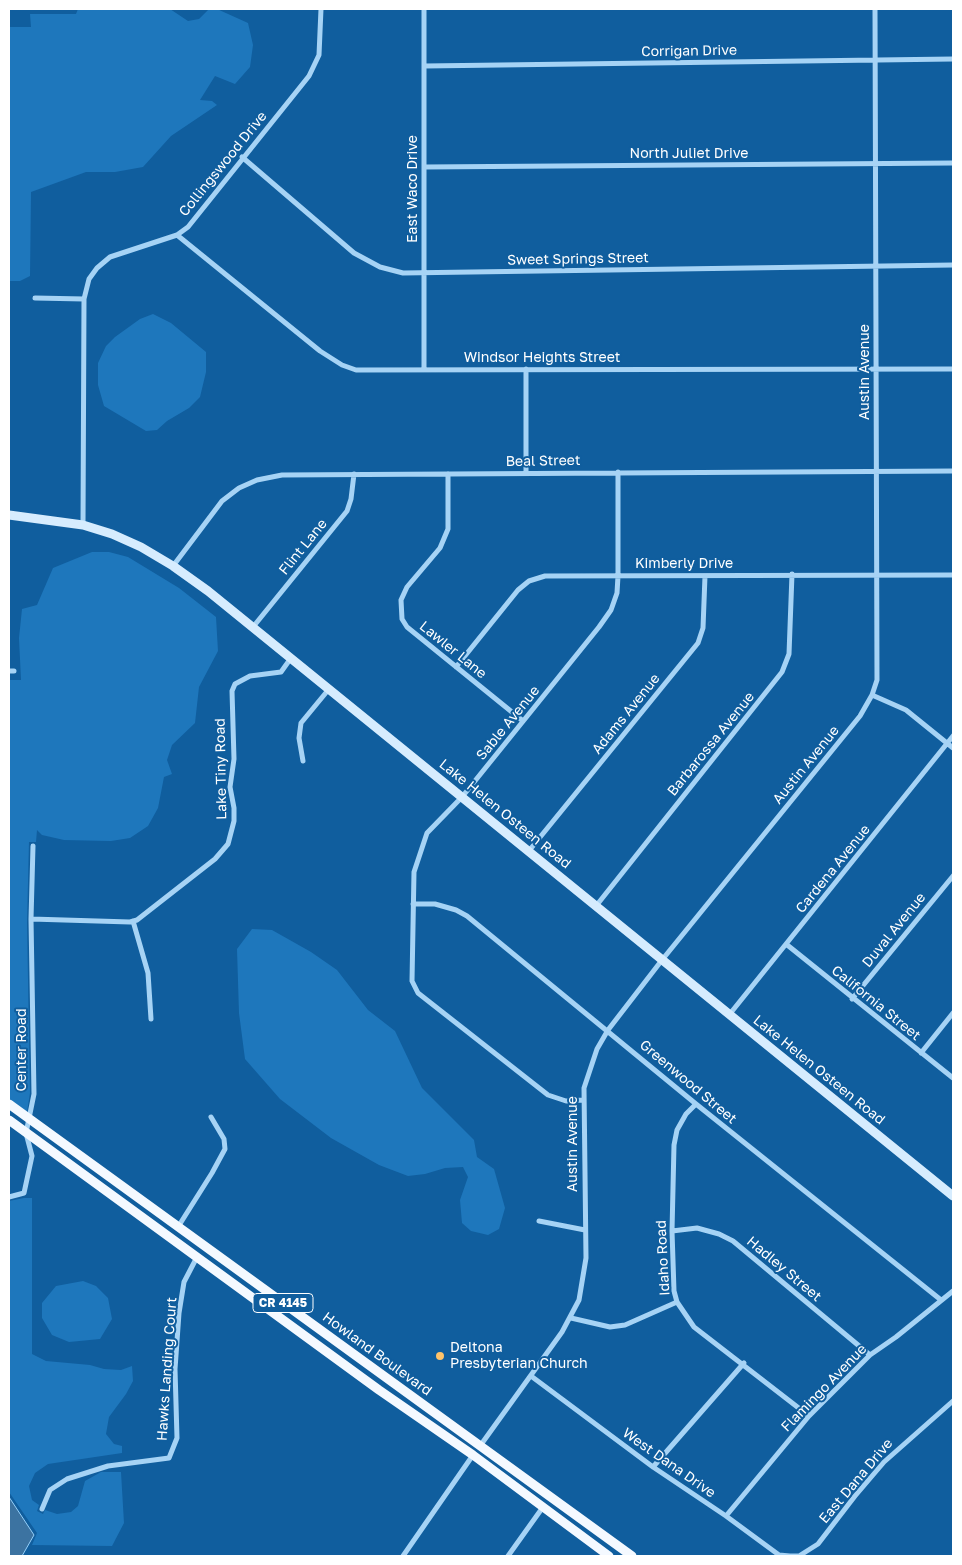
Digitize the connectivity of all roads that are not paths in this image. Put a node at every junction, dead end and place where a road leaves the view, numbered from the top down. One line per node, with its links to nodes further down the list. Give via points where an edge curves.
1 (321, 9): 7 (street, Collingswood Drive, via 319,55 309,76)
2 (424, 9): 6 (street, East Waco Drive)
3 (875, 9): 5 (street, Austin Avenue)
4 (953, 59): 5 (street, Corrigan Drive)
5 (875, 60): 6 (street, Corrigan Drive); 9 (street, Austin Avenue)
6 (425, 66): 10 (street, East Waco Drive)
7 (242, 157): 11 (street, Collingswood Drive, via 188,226); 14 (street, Sweet Springs Street, via 354,252 380,267 403,273)
8 (953, 163): 9 (street, North Juliet Drive)
9 (876, 164): 10 (street, North Juliet Drive); 12 (street, Austin Avenue)
10 (425, 167): 14 (street, East Waco Drive)
11 (178, 234): 16 (street, Collingswood Drive, via 110,258 96,268 89,279); 19 (street, Windsor Heights Street, via 320,351 342,365 372,372)
12 (876, 265): 13 (street, Sweet Springs Street); 14 (street, Sweet Springs Street); 17 (street, Austin Avenue)
13 (953, 265)
14 (425, 273): 19 (street, East Waco Drive)
15 (34, 298): 16 (street)
16 (84, 299): 28 (street, Collingswood Drive)
17 (877, 369): 18 (street, Windsor Heights Street); 20 (street, Windsor Heights Street); 21 (street, Austin Avenue)
18 (953, 369)
19 (424, 370): 20 (street, Windsor Heights Street)
20 (526, 370): 24 (street)
21 (875, 471): 22 (street, Beal Street); 23 (street, Beal Street); 32 (street, Austin Avenue)
22 (953, 471)
23 (618, 472): 24 (street, Beal Street); 33 (street, Sable Avenue)
24 (526, 473): 26 (street, Beal Street)
25 (354, 474): 26 (street, Beal Street); 29 (street, Beal Street, via 282,475 239,488 222,501); 35 (street, Flint Lane, via 347,511)
26 (448, 474): 37 (street, Lawler Lane, via 448,529 440,548 407,587 401,600 402,618 407,627)
27 (9, 515): 28 (street, Lake Helen Osteen Road)
28 (83, 525): 29 (street, Lake Helen Osteen Road, via 140,547)
29 (173, 566): 35 (street, Lake Helen Osteen Road)
30 (792, 574): 32 (street, Kimberly Drive); 34 (street, Kimberly Drive); 49 (street, Barbarossa Avenue, via 790,654 782,672)
31 (953, 574): 32 (street, Kimberly Drive)
32 (876, 575): 39 (street, Austin Avenue, via 877,680)
33 (618, 576): 34 (street, Kimberly Drive); 37 (street, Kimberly Drive, via 545,576 529,581 518,590); 40 (street, Sable Avenue, via 611,610)
34 (705, 576): 46 (street, Adams Avenue, via 703,628 698,642)
35 (253, 627): 36 (street, Lake Helen Osteen Road)
36 (291, 658): 38 (street, Lake Helen Osteen Road); 51 (street, Lake Tiny Road, via 281,672 250,676 235,684 232,691 234,759 230,787 234,821 228,844 189,882)
37 (456, 667): 40 (street, Lawler Lane)
38 (329, 688): 43 (street, via 301,723 299,738); 44 (street, Lake Helen Osteen Road)
39 (872, 695): 42 (street, via 906,710); 53 (street, Austin Avenue, via 860,716)
40 (523, 722): 44 (street, Sable Avenue)
41 (953, 736): 42 (street, Cardena Avenue)
42 (951, 746): 52 (street, Cardena Avenue)
43 (303, 761)
44 (462, 797): 46 (street, Lake Helen Osteen Road); 48 (street, Sable Avenue, via 427,833 414,872)
45 (33, 846): 50 (street, Center Road)
46 (528, 852): 49 (street, Lake Helen Osteen Road)
47 (953, 876): 54 (street, Duval Avenue)
48 (413, 904): 58 (street, Greenwood Street, via 435,904 467,916); 61 (street, Sable Avenue, via 412,981 418,993 548,1095 566,1101)
49 (596, 906): 53 (street, Lake Helen Osteen Road)
50 (31, 919): 51 (street); 65 (street, Center Road, via 34,1094)
51 (133, 921): 57 (street, via 148,973)
52 (786, 944): 54 (street, California Street); 56 (street, Cardena Avenue)
53 (662, 960): 56 (street, Lake Helen Osteen Road); 58 (street, Austin Avenue)
54 (852, 998): 59 (street, California Street)
55 (953, 1013): 59 (street)
56 (729, 1015): 68 (street, Lake Helen Osteen Road)
57 (151, 1019)
58 (608, 1030): 61 (street, Austin Avenue, via 591,1063); 63 (street, Greenwood Street)
59 (921, 1053): 60 (street, California Street)
60 (953, 1078)
61 (584, 1100): 72 (street, Austin Avenue)
62 (9, 1104): 65 (main road, Howland Boulevard / CR 4145)
63 (696, 1104): 73 (street, Idaho Road, via 677,1130 674,1145); 76 (street, Greenwood Street)
64 (211, 1117): 71 (street, via 224,1139 224,1149)
65 (29, 1118): 67 (street, Center Road); 71 (main road, Howland Boulevard / CR 4145)
66 (9, 1120): 67 (main road, Howland Boulevard / CR 4145)
67 (26, 1133): 69 (street, via 32,1156 29,1177 24,1194); 74 (main road, Howland Boulevard / CR 4145)
68 (953, 1196)
69 (9, 1197)
70 (538, 1221): 72 (street)
71 (178, 1227): 84 (main road, Howland Boulevard / CR 4145)
72 (585, 1230): 78 (street, Austin Avenue, via 584,1276)
73 (672, 1231): 77 (street, Idaho Road); 79 (street, Hadley Street, via 697,1228 733,1241)
74 (197, 1257): 85 (main road, Howland Boulevard / CR 4145); 88 (street, Hawks Landing Court, via 184,1282 179,1313 175,1370 176,1438 169,1458 108,1466 68,1479 50,1490)
75 (953, 1291): 76 (street, Flamingo Avenue)
76 (941, 1300): 79 (street, Flamingo Avenue)
77 (677, 1302): 78 (street, via 625,1325 610,1327); 80 (street, Idaho Road, via 694,1326)
78 (571, 1318): 81 (street, Austin Avenue)
79 (870, 1354): 83 (street, Flamingo Avenue)
80 (744, 1364): 83 (street, Idaho Road); 86 (street)
81 (531, 1376): 84 (street, Austin Avenue); 86 (street, West Dana Drive)
82 (953, 1401): 94 (street, East Dana Drive, via 894,1452 818,1544)
83 (809, 1416): 89 (street, Flamingo Avenue)
84 (480, 1446): 85 (main road); 93 (main road, Howland Boulevard / CR 4145)
85 (473, 1455): 87 (main road, Howland Boulevard / CR 4145); 90 (street)
86 (653, 1467): 89 (street, West Dana Drive)
87 (543, 1507): 91 (street); 92 (main road, Howland Boulevard / CR 4145)
88 (42, 1509)
89 (726, 1516): 94 (street, West Dana Drive, via 778,1555)
90 (403, 1556)
91 (508, 1556)
92 (609, 1556)
93 (632, 1556)
94 (800, 1556)

